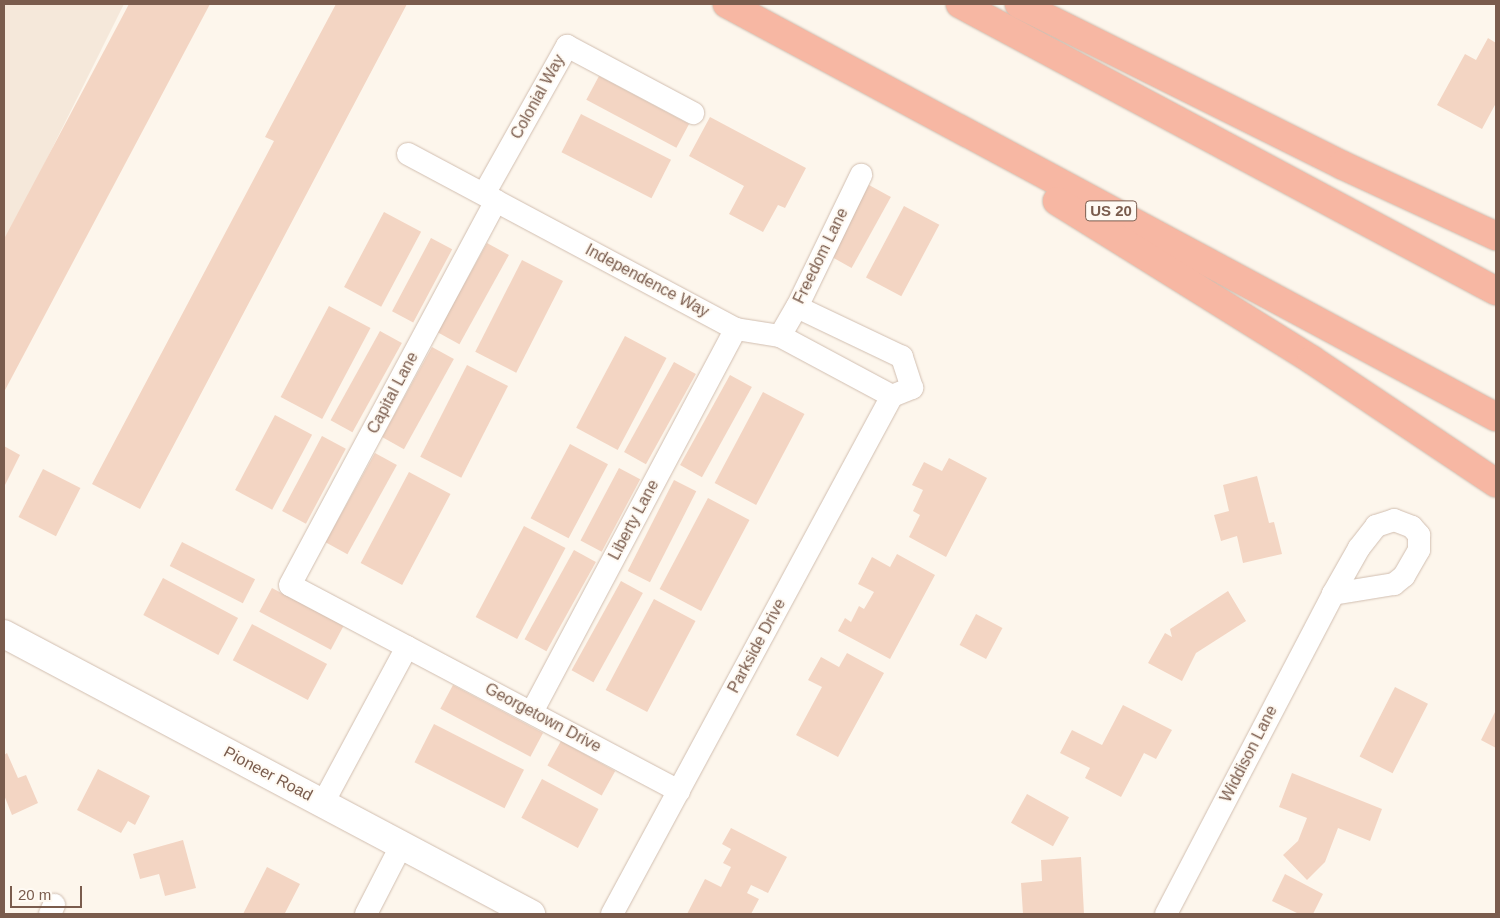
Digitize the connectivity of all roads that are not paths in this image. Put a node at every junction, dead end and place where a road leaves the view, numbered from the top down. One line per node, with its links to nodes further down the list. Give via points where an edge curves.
1 (726, 4): 4 (highway, US 20)
2 (960, 4): 10 (highway)
3 (1019, 4): 9 (highway, via 1342,165)
4 (841, 67): 15 (highway, US 20); 16 (highway, via 1312,360)
5 (693, 113): 8 (street, Colonial Way, via 567,46)
6 (408, 154): 8 (street, Independence Way)
7 (861, 176): 11 (street, Freedom Lane)
8 (490, 197): 12 (street, Independence Way); 17 (street, Capital Lane)
9 (1496, 236)
10 (1496, 291)
11 (797, 307): 13 (street, Freedom Lane); 14 (street, via 902,357)
12 (736, 329): 13 (street, Independence Way); 21 (street, Liberty Lane)
13 (780, 336): 14 (street, Independence Way)
14 (902, 392): 22 (street, Parkside Drive)
15 (1496, 417)
16 (1496, 483)
17 (290, 585): 20 (street, Georgetown Drive)
18 (1333, 594): 28 (street, Widdison Lane)
19 (4, 634): 23 (street, Pioneer Road)
20 (407, 647): 21 (street, Georgetown Drive); 23 (street)
21 (532, 712): 22 (street, Georgetown Drive)
22 (679, 791): 27 (street, Parkside Drive)
23 (323, 803): 24 (street, Pioneer Road)
24 (401, 846): 25 (street); 26 (street, Pioneer Road)
25 (366, 914)
26 (531, 914)
27 (612, 914)
28 (1166, 914)

